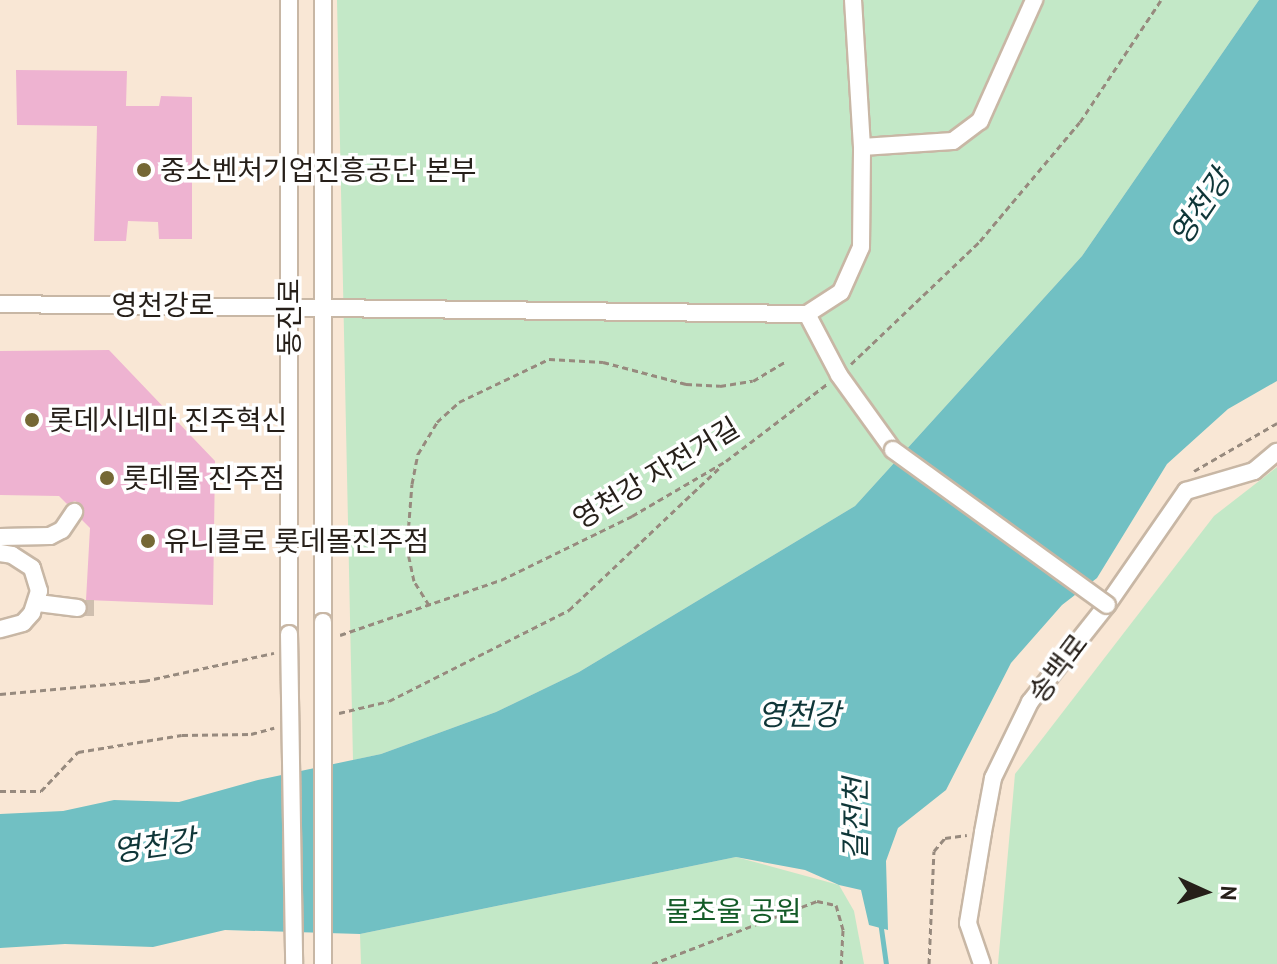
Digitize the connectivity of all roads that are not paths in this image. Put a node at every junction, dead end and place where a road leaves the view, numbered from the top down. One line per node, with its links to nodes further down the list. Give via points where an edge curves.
1 (289, 0): 7 (street, 동진로)
2 (323, 0): 8 (street, 동진로)
3 (853, 0): 5 (street)
4 (1034, 0): 5 (street, via 980,121 953,141)
5 (862, 147): 9 (street, via 861,247 841,292)
6 (0, 304): 7 (street, 영천강로)
7 (290, 306): 8 (street, 영천강로); 20 (street, 동진로, bridge)
8 (326, 306): 9 (street, 영천강로); 21 (street, 동진로, bridge)
9 (807, 314): 17 (street, bridge, via 839,375 893,450)
10 (1277, 452): 17 (street, 송백로, via 1254,471 1186,491)
11 (74, 512): 12 (street, via 62,530)
12 (41, 536): 13 (street); 15 (street)
13 (0, 537)
14 (0, 553): 15 (street)
15 (23, 560): 16 (street, via 37,579)
16 (38, 603): 18 (street); 19 (street, via 23,623)
17 (1107, 605): 22 (street, 송백로, via 1030,702 993,778 968,923)
18 (78, 608)
19 (0, 629)
20 (294, 964)
21 (323, 964)
22 (982, 964)

